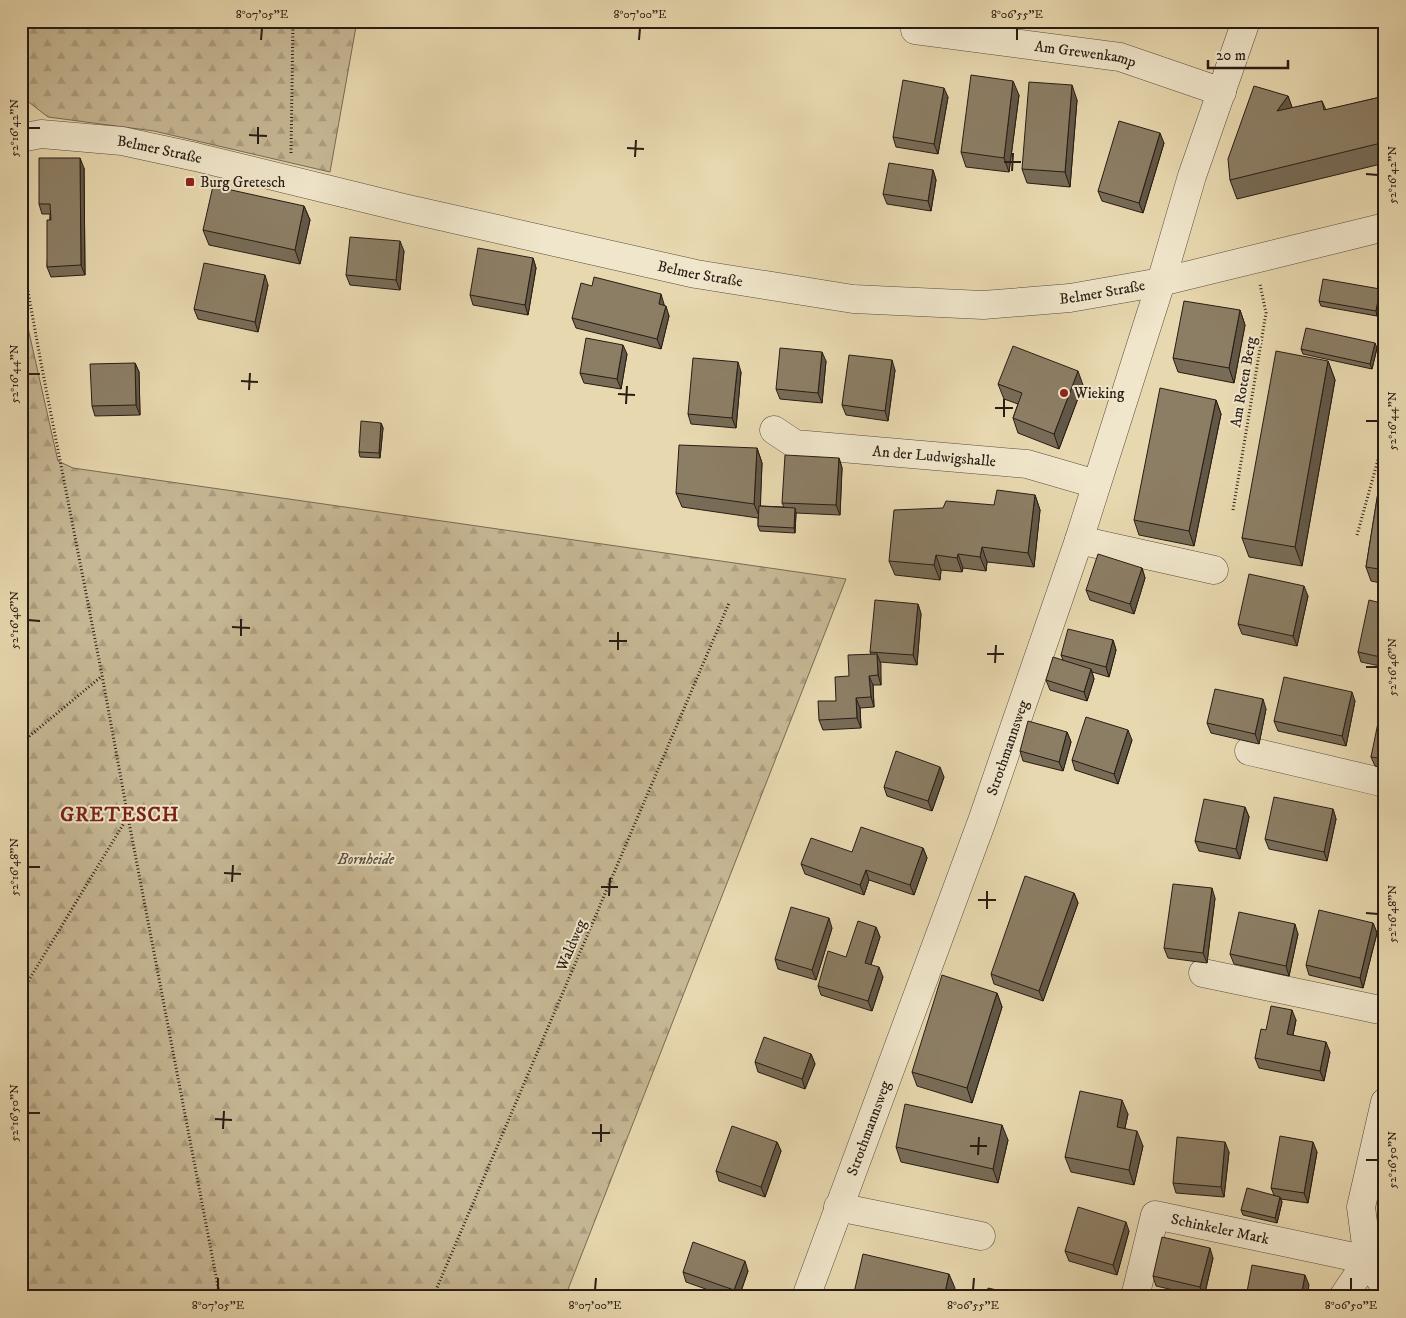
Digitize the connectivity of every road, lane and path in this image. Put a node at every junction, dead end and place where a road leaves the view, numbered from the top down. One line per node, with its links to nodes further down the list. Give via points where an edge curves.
1 (293, 21): 6 (path)
2 (1246, 21): 4 (street)
3 (916, 30): 4 (street, Am Grewenkamp, via 1120,57)
4 (1222, 92): 10 (street, via 1192,176)
5 (21, 138): 6 (street, Belmer Straße, via 42,134 122,141)
6 (290, 180): 10 (street, Belmer Straße, via 696,274 853,298 983,305 1070,298)
7 (1385, 227): 9 (street, Belmer Straße)
8 (21, 253): 19 (path)
9 (1256, 259): 10 (street, Belmer Straße); 14 (path, Am Roten Berg, via 1266,312)
10 (1161, 282): 13 (street, Strothmannsweg)
11 (774, 430): 13 (street, An der Ludwigshalle, via 796,444 1027,464)
12 (1385, 435): 15 (path)
13 (1096, 484): 16 (street, Strothmannsweg)
14 (1233, 510)
15 (1358, 535)
16 (1078, 540): 17 (street); 28 (street, Strothmannsweg, via 963,874)
17 (1214, 570)
18 (729, 603): 33 (path, Waldweg)
19 (102, 675): 20 (path); 23 (path)
20 (21, 743)
21 (1249, 751): 22 (street)
22 (1385, 783)
23 (128, 817): 25 (path); 32 (path)
24 (1203, 973): 26 (street)
25 (21, 992)
26 (1385, 1011)
27 (1385, 1102): 30 (street, via 1361,1207)
28 (838, 1207): 29 (street); 34 (street, Strothmannsweg)
29 (981, 1236)
30 (1368, 1260): 31 (street); 35 (street, Schinkeler Mark, via 1154,1214); 36 (street)
31 (1385, 1287)
32 (220, 1297)
33 (433, 1297)
34 (806, 1297)
35 (1135, 1297)
36 (1343, 1297)

